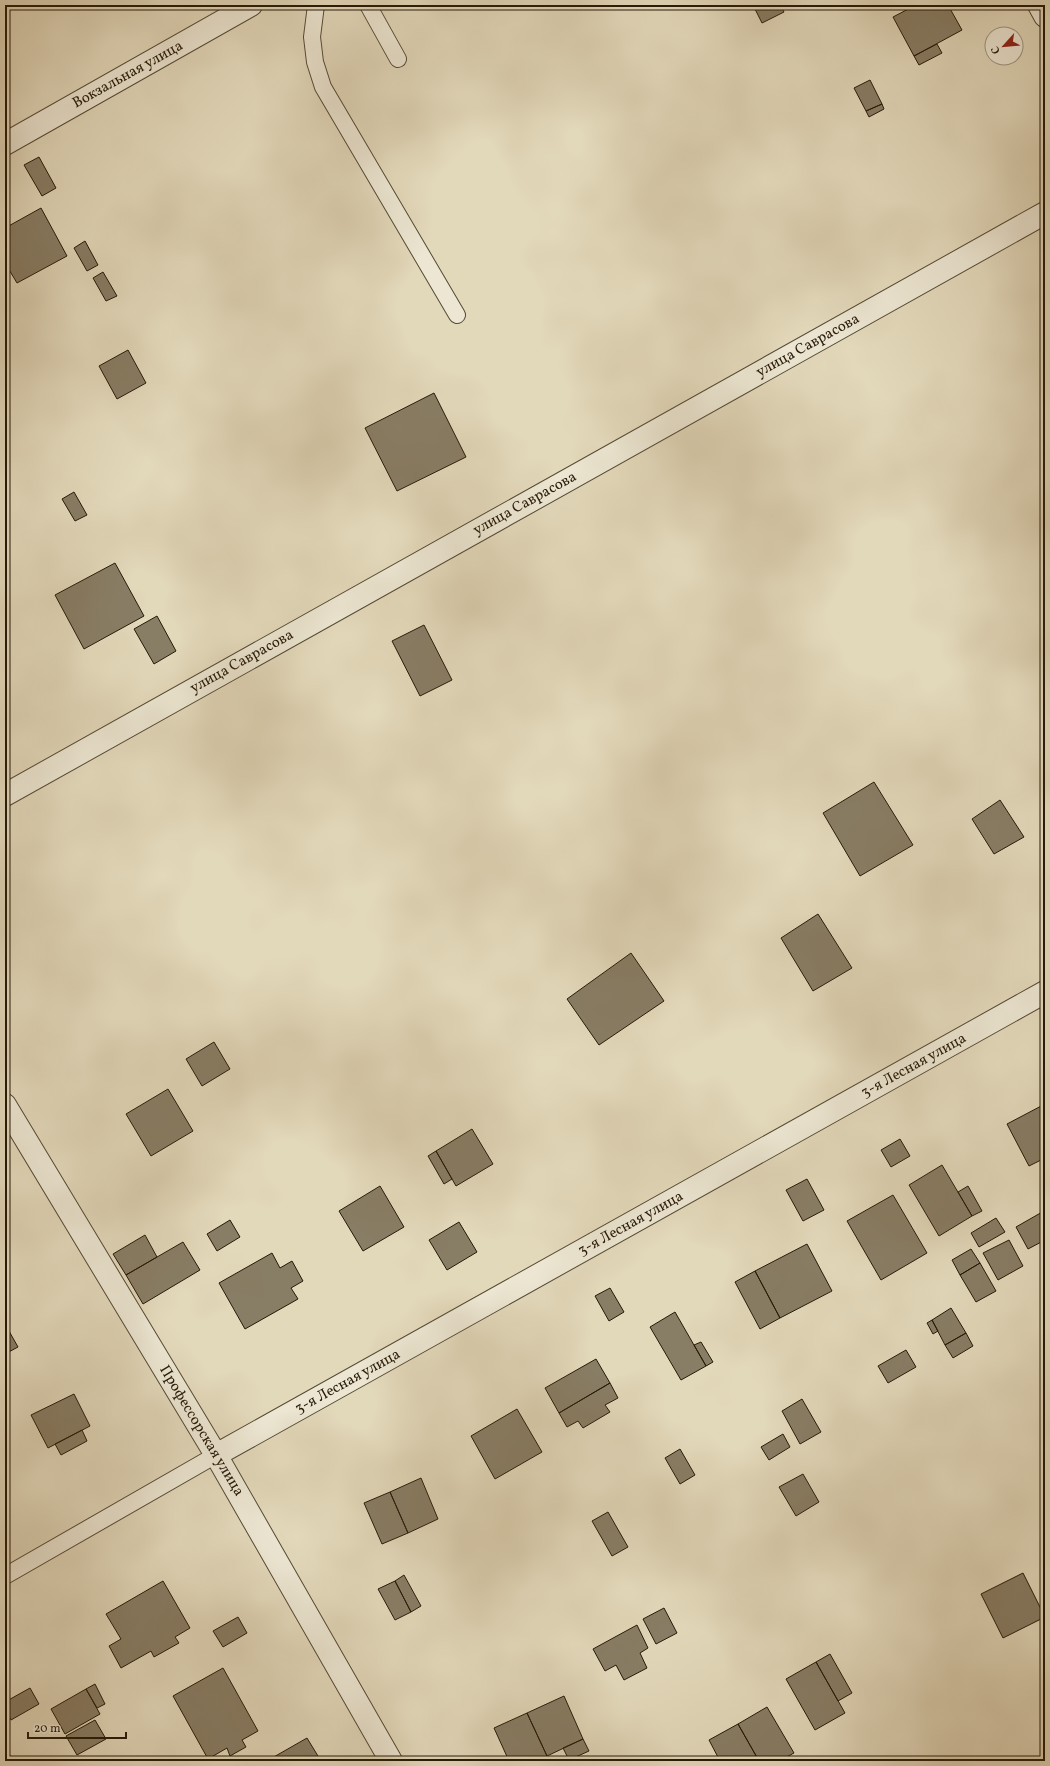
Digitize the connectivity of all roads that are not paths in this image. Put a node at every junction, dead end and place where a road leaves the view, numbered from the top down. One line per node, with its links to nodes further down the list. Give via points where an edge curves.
1 (251, 5): 7 (street, Вокзальная улица)
2 (316, 5): 9 (lane, via 312,38 315,62 323,88)
3 (368, 5): 6 (lane)
4 (1039, 5): 5 (street)
5 (1045, 16)
6 (398, 59)
7 (5, 144)
8 (1045, 213): 10 (street, улица Саврасова)
9 (457, 315)
10 (5, 795)
11 (1045, 992): 13 (street, 3-я Лесная улица)
12 (5, 1105): 13 (street, Профессорская улица)
13 (216, 1455): 14 (lane); 15 (street, Профессорская улица)
14 (5, 1576)
15 (391, 1761)

